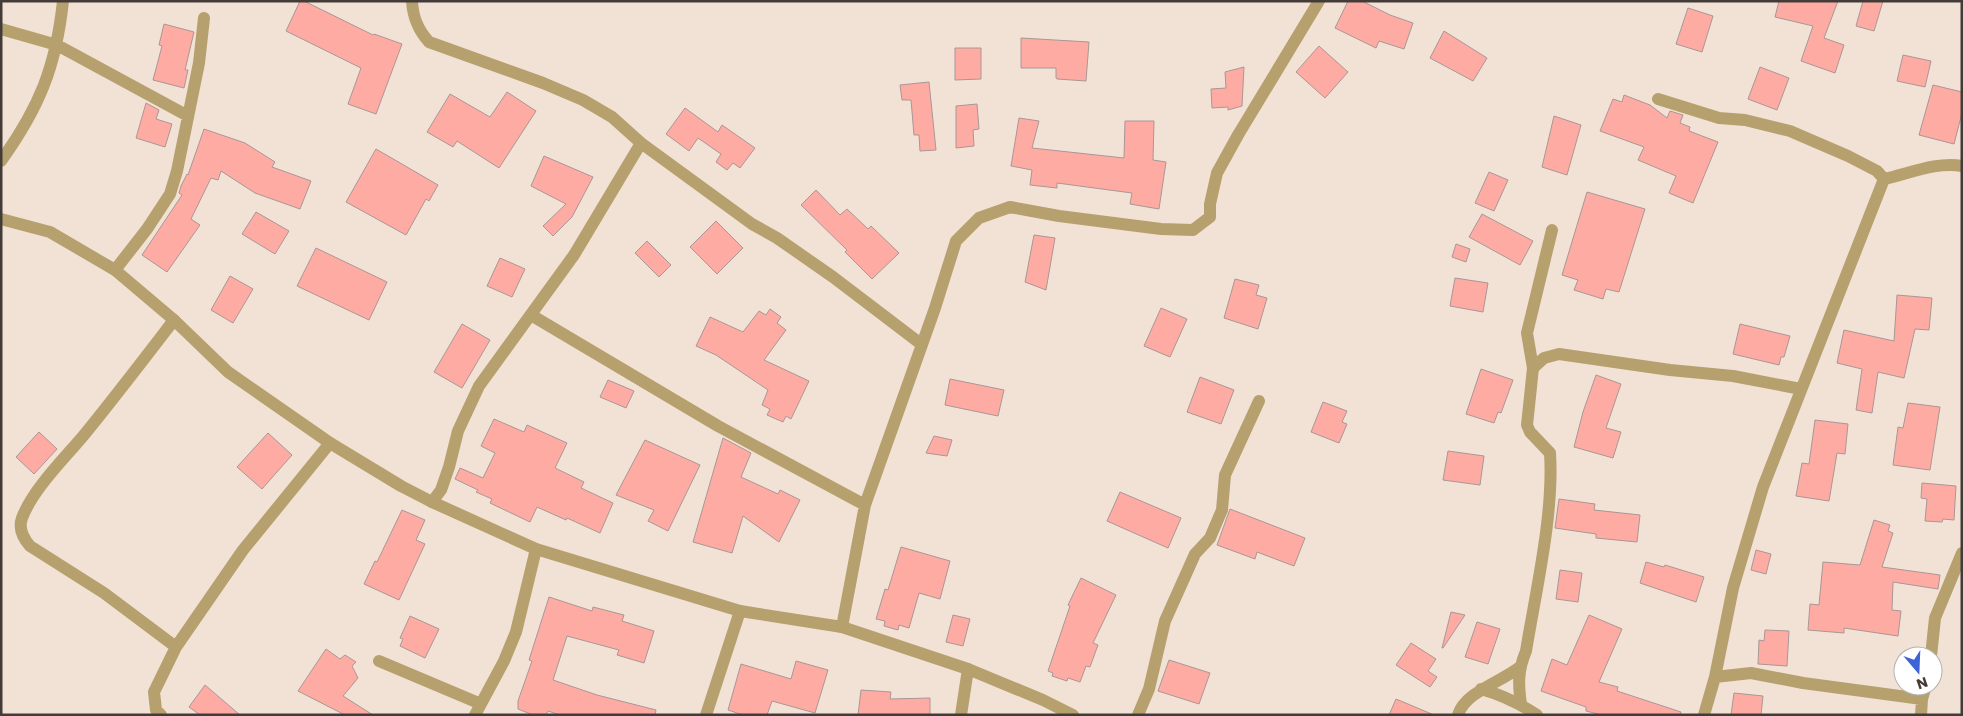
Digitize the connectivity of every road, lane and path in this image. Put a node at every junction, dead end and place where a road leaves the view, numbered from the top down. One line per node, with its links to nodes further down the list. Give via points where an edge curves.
1 (63, 1): 6 (street)
2 (412, 1): 9 (street, via 414,19 420,33 429,42 583,100 612,117)
3 (1319, 1): 18 (street, via 1217,174 1210,217 1193,230 1161,230 1010,207 980,218 956,241)
4 (204, 18): 8 (street)
5 (1, 29): 6 (street)
6 (57, 45): 8 (street); 10 (street, via 46,86)
7 (1658, 98): 12 (street, via 1719,118 1746,120 1790,131 1848,156)
8 (188, 116): 15 (street, via 170,194)
9 (641, 142): 16 (street, via 574,255); 18 (street, via 752,224 833,277)
10 (1, 161)
11 (1962, 166): 12 (street, via 1934,166)
12 (1884, 179): 20 (street)
13 (1, 219): 15 (street, via 50,232)
14 (1552, 230): 19 (street, via 1528,333)
15 (115, 270): 17 (street)
16 (530, 315): 23 (street, via 479,386 458,430 441,490); 24 (street, via 718,426)
17 (174, 320): 22 (street, via 228,372); 30 (street, via 43,484 22,519 21,528 30,546 104,593)
18 (921, 344): 24 (street)
19 (1532, 368): 20 (street, via 1544,358 1559,354 1733,376); 32 (street, via 1527,425 1550,453 1551,466 1546,530 1526,651)
20 (1800, 390): 34 (street, via 1763,487 1733,588)
21 (1258, 401): 44 (street, via 1225,475 1222,510 1210,538 1195,554 1165,621 1149,689)
22 (330, 443): 23 (street); 30 (street, via 243,550)
23 (432, 502): 25 (street)
24 (865, 505): 28 (street)
25 (536, 549): 27 (street); 39 (street, via 516,632)
26 (1962, 553): 29 (street, via 1934,618)
27 (740, 610): 28 (street); 41 (street)
28 (842, 627): 33 (street)
29 (1932, 646)
30 (176, 647): 40 (street, via 154,692 156,710)
31 (379, 661): 39 (street)
32 (1520, 667): 35 (street); 38 (street)
33 (968, 669): 42 (street); 43 (street)
34 (1715, 677): 37 (street, via 1751,673); 47 (street)
35 (1481, 690): 38 (street); 45 (street, via 1467,700)
36 (1923, 696): 37 (street)
37 (1922, 699): 48 (street)
38 (1521, 704): 46 (street)
39 (478, 709)
40 (161, 715)
41 (706, 715)
42 (961, 715)
43 (1073, 715)
44 (1138, 715)
45 (1458, 715)
46 (1537, 715)
47 (1704, 715)
48 (1921, 715)

